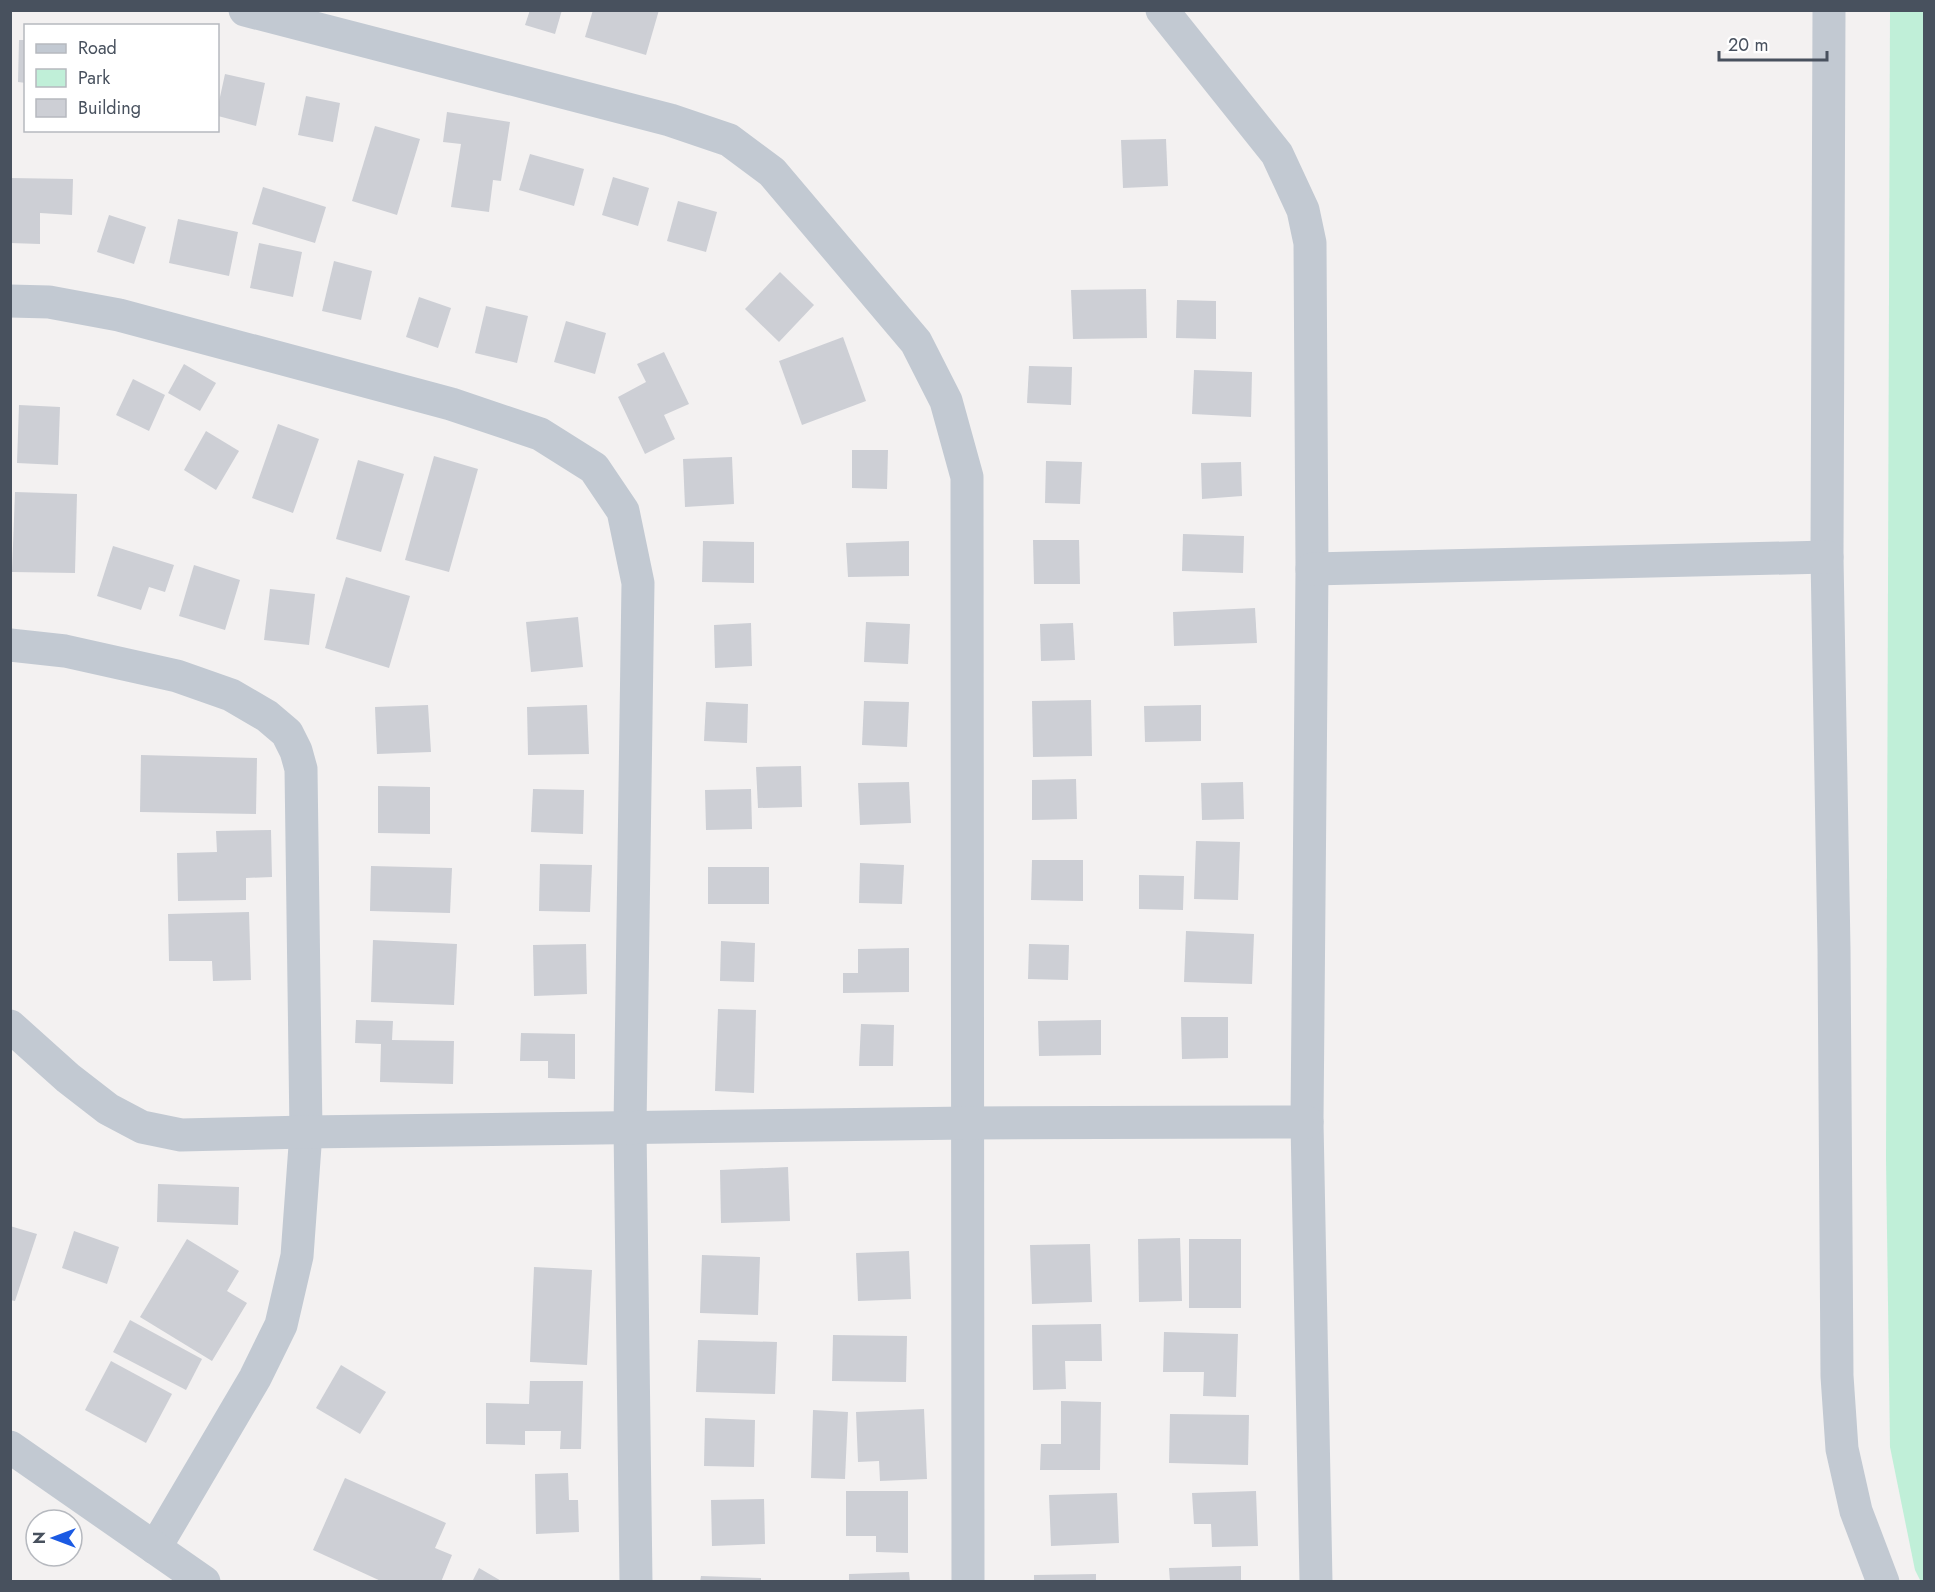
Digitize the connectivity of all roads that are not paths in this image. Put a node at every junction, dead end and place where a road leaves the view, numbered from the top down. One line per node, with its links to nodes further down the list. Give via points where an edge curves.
1 (245, 10): 10 (street, via 670,120 729,140 772,172 916,342 946,400 967,477)
2 (1162, 10): 6 (street, via 1277,154 1303,210 1310,243)
3 (1830, 10): 5 (street)
4 (10, 301): 11 (street, via 49,302 119,315 451,404 540,434 594,468 622,511 638,583)
5 (1827, 557): 6 (street); 19 (street, via 1837,1376 1842,1449 1856,1511)
6 (1312, 569): 9 (street)
7 (10, 645): 12 (street, via 65,651 177,676 231,695 287,733 301,769)
8 (10, 1026): 12 (street, via 108,1109 142,1127 181,1135)
9 (1307, 1122): 10 (street); 18 (street)
10 (968, 1123): 11 (street); 17 (street)
11 (630, 1127): 12 (street); 16 (street)
12 (306, 1132): 14 (street, via 297,1256 281,1325 255,1378)
13 (10, 1447): 14 (street)
14 (154, 1548): 15 (street)
15 (204, 1581)
16 (636, 1581)
17 (968, 1581)
18 (1316, 1581)
19 (1883, 1581)

